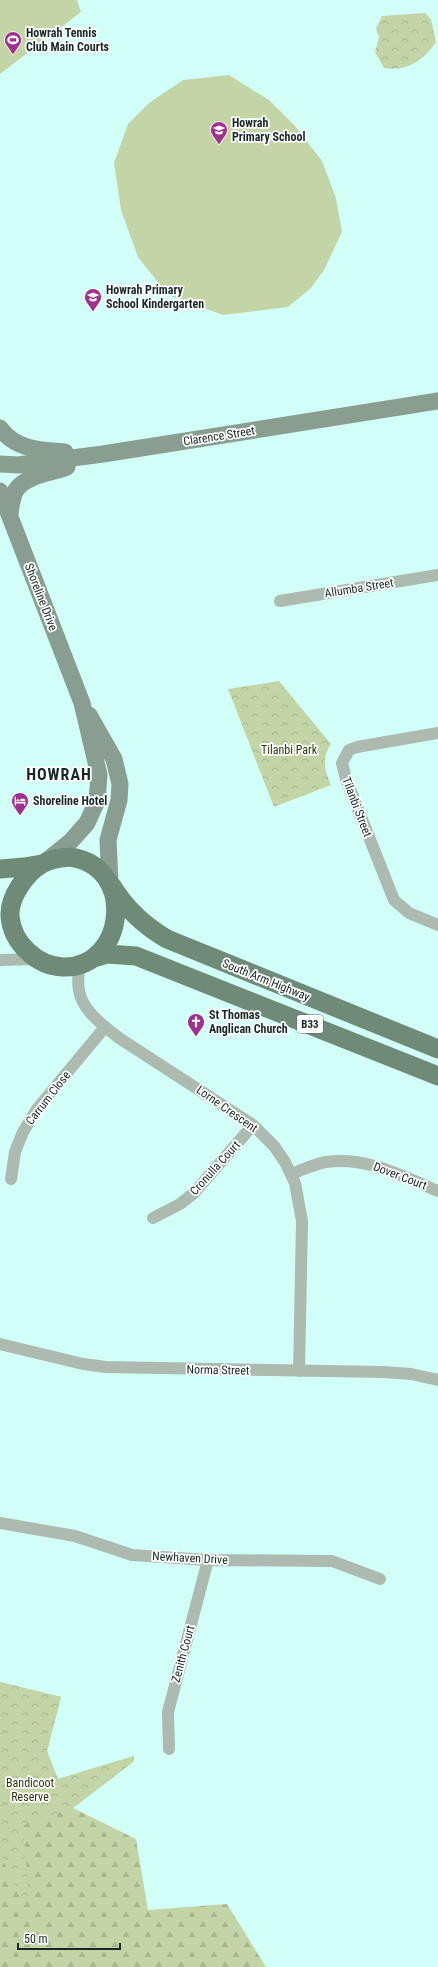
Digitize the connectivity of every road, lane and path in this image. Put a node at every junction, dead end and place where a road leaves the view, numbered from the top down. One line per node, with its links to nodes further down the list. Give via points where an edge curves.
1 (438, 401): 3 (main road, Clarence Street)
2 (0, 428): 3 (main road, via 10,440 28,448)
3 (103, 454): 4 (main road, Clarence Street, via 18,465); 6 (main road, via 35,477 22,485 15,492)
4 (0, 464)
5 (0, 491): 6 (main road, Shoreline Drive)
6 (10, 514): 9 (main road, Shoreline Drive)
7 (438, 575): 8 (street, Allumba Street)
8 (280, 601)
9 (82, 703): 11 (main road, Shoreline Drive, via 98,768 98,793 92,814 83,829); 13 (main road, Shoreline Drive, via 109,747 120,778 120,800 108,840)
10 (438, 733): 15 (street, Tilanbi Street, via 357,747 349,750 342,763 394,900 409,913)
11 (44, 863): 12 (main road, B33); 13 (main road, B33, via 62,858 79,859 99,871); 14 (main road, via 17,890)
12 (0, 869)
13 (111, 884): 18 (main road, via 115,908 114,927 106,944); 20 (main road, South Arm Highway / B33, via 135,916 167,939)
14 (5, 916): 16 (main road, B33, via 17,938)
15 (438, 925)
16 (36, 959): 17 (street); 18 (main road, B33, via 54,966 71,966)
17 (0, 960)
18 (86, 961): 19 (street, Lorne Crescent, via 78,990 86,1007); 21 (main road, South Arm Highway / B33, via 107,954 136,956)
19 (105, 1027): 22 (street, Lorne Crescent); 24 (street, Carrum Close, via 37,1109 22,1132 15,1152)
20 (438, 1049)
21 (438, 1076)
22 (253, 1125): 23 (street, Lorne Crescent, via 274,1146); 26 (street, Cronulla Court, via 194,1193 180,1204)
23 (291, 1174): 25 (street, Dover Court, via 324,1163 353,1161 384,1168); 28 (street, Lorne Crescent, via 302,1221)
24 (11, 1179)
25 (438, 1191)
26 (153, 1218)
27 (0, 1344): 28 (street, Norma Street, via 106,1367)
28 (299, 1371): 29 (street, Norma Street, via 384,1372)
29 (438, 1380)
30 (0, 1523): 31 (street, Newhaven Drive, via 75,1536 132,1554)
31 (208, 1560): 32 (street, Newhaven Drive, via 332,1561); 33 (street, Zenith Court, via 168,1712)
32 (380, 1579)
33 (169, 1749)

